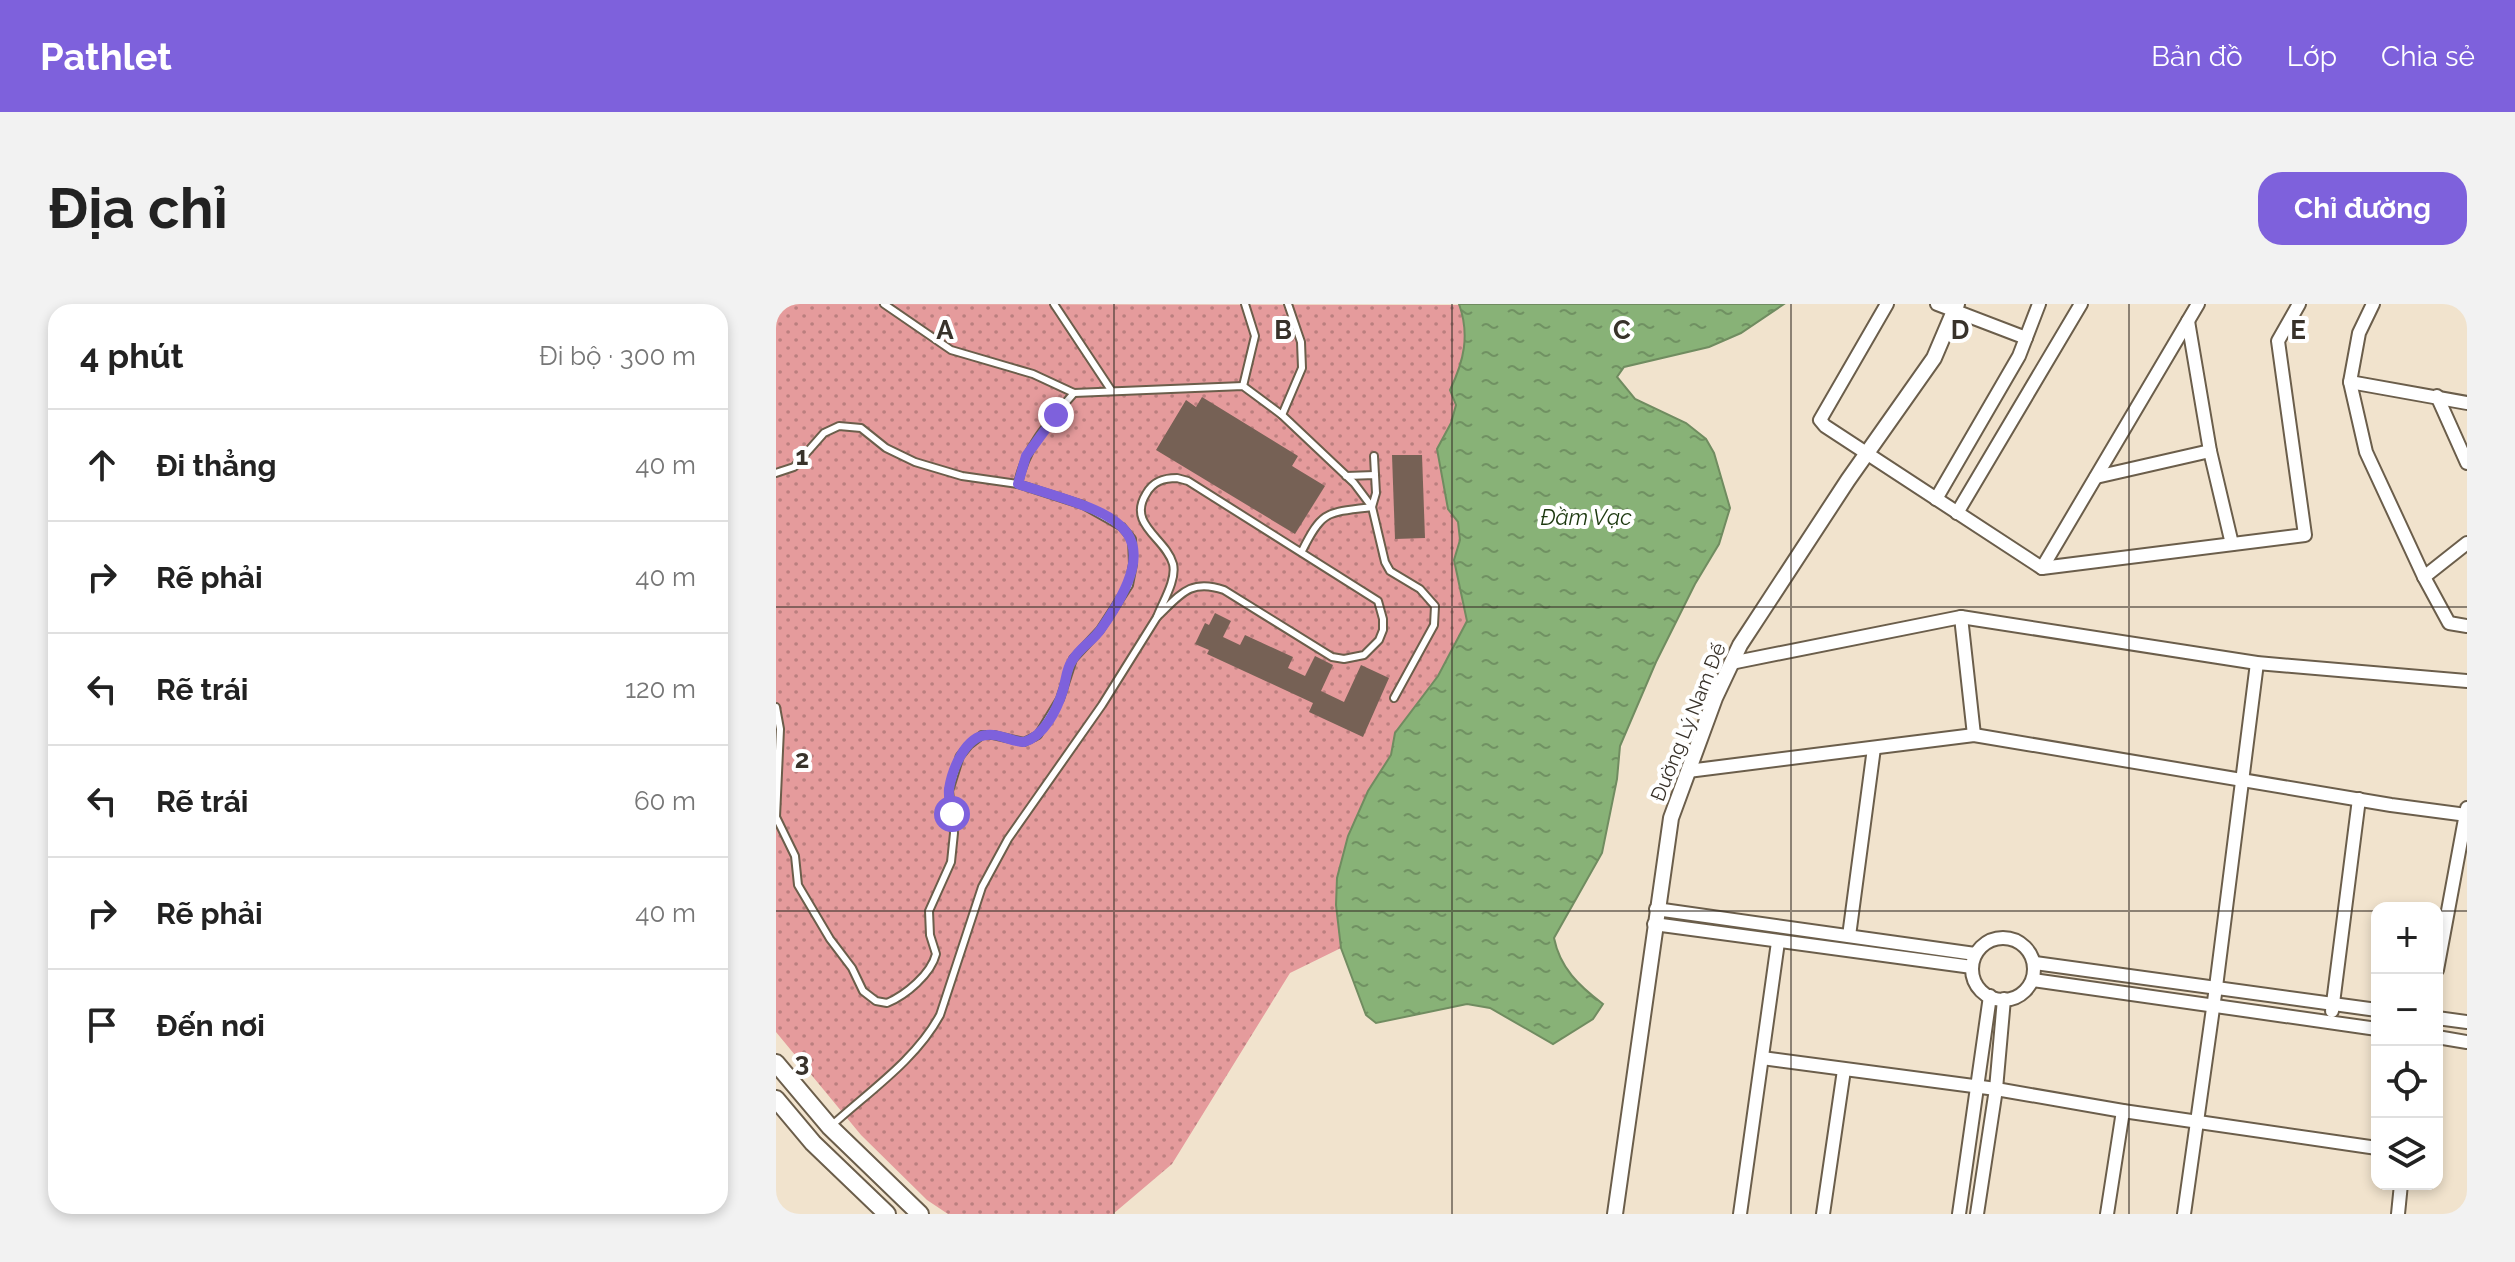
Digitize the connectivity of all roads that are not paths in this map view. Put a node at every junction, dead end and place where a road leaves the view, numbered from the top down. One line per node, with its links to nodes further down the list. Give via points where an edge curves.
1 (884, 304): 18 (lane, via 951,350 1033,374)
2 (1054, 304): 17 (lane)
3 (1245, 304): 16 (lane, via 1255,336)
4 (1288, 304): 21 (lane, via 1301,342 1302,368)
5 (1887, 304): 23 (street, via 1820,416 1825,426)
6 (1937, 304): 12 (street)
7 (2039, 304): 14 (street)
8 (2081, 304): 33 (street)
9 (2198, 304): 13 (street)
10 (2299, 304): 35 (street, via 2278,341 2305,535)
11 (2373, 304): 15 (street, via 2359,333)
12 (1956, 307): 14 (street); 23 (street, Đường Lý Nam Đế, via 1934,358)
13 (2188, 321): 22 (street); 29 (street)
14 (2026, 338): 31 (street)
15 (2350, 382): 19 (street); 38 (street, via 2366,452)
16 (1243, 386): 17 (lane); 21 (lane)
17 (1111, 390): 18 (lane)
18 (1074, 393): 30 (lane, via 1034,441)
19 (2437, 396): 20 (street); 25 (street)
20 (2467, 403)
21 (1282, 415): 28 (lane)
22 (2210, 451): 29 (street); 35 (street)
23 (1867, 454): 31 (street); 42 (street, Đường Lý Nam Đế)
24 (1374, 456): 27 (lane)
25 (2467, 463)
26 (776, 473): 30 (lane, via 794,467 824,433 839,426 861,428 915,462)
27 (1375, 475): 28 (lane); 32 (lane)
28 (1346, 476): 32 (lane)
29 (2096, 477): 37 (street)
30 (1018, 484): 46 (lane, via 1083,505 1122,527 1134,547 1132,577 1100,630 1073,659 1060,699 1038,735 1024,742 982,735 960,756 949,791 951,862 929,911 935,959 906,992 887,1003 863,991 798,885 795,856 776,817)
31 (1936, 499): 33 (street)
32 (1372, 507): 36 (lane, via 1326,514); 45 (lane, via 1390,571 1429,598 1436,613 1424,647)
33 (1957, 513): 37 (street)
34 (2467, 543): 38 (street)
35 (2232, 544): 37 (street)
36 (1302, 551): 39 (lane, via 1188,481 1159,481 1144,495 1141,513 1174,574); 39 (lane, via 1383,609 1383,630 1364,655 1332,657 1210,585 1182,593)
37 (2042, 568)
38 (2424, 577): 41 (street, via 2449,623)
39 (1157, 617): 80 (lane, via 1001,851 982,887 929,1034)
40 (1961, 617): 42 (street); 43 (street); 47 (street)
41 (2467, 626)
42 (1731, 663): 49 (street, Đường Lý Nam Đế)
43 (2257, 663): 44 (street); 50 (street)
44 (2467, 681)
45 (1394, 698)
46 (776, 707)
47 (1974, 735): 48 (street); 50 (street)
48 (1874, 748): 49 (street); 54 (street)
49 (1688, 771): 53 (street, Đường Lý Nam Đế, via 1671,818)
50 (2243, 779): 51 (street); 60 (street)
51 (2359, 799): 52 (street); 63 (street)
52 (2467, 811): 55 (street)
53 (1655, 916): 54 (street); 56 (street); 86 (street, Đường Lý Nam Đế)
54 (1849, 936): 57 (street)
55 (2443, 938)
56 (1778, 942): 57 (street); 72 (street)
57 (1973, 960): 58 (street, via 1983,945 2008,939 2029,951); 61 (street, via 1978,986)
58 (2035, 963): 59 (street); 60 (street)
59 (2033, 980): 62 (street, via 2019,995); 64 (street)
60 (2216, 987): 63 (street); 64 (street)
61 (1990, 996): 62 (street); 75 (street)
62 (2004, 999): 76 (street)
63 (2334, 1004): 65 (street); 67 (street)
64 (2213, 1005): 67 (street); 79 (street)
65 (2371, 1009)
66 (2443, 1019): 68 (street)
67 (2330, 1022): 69 (street)
68 (2467, 1022)
69 (2371, 1028)
70 (2443, 1038): 71 (street)
71 (2467, 1042)
72 (1762, 1058): 74 (street); 87 (street)
73 (776, 1063): 80 (main road)
74 (1844, 1070): 75 (street); 88 (street)
75 (1976, 1088): 76 (street); 89 (street)
76 (1996, 1089): 78 (street); 90 (street)
77 (776, 1099): 81 (main road)
78 (2123, 1111): 79 (street); 91 (street)
79 (2197, 1122): 82 (street); 92 (street)
80 (830, 1127): 81 (main road); 85 (main road)
81 (813, 1143): 84 (main road)
82 (2371, 1147)
83 (2400, 1190): 93 (street)
84 (887, 1214)
85 (920, 1214)
86 (1615, 1214)
87 (1740, 1214)
88 (1823, 1214)
89 (1959, 1214)
90 (1977, 1214)
91 (2107, 1214)
92 (2184, 1214)
93 (2398, 1214)

